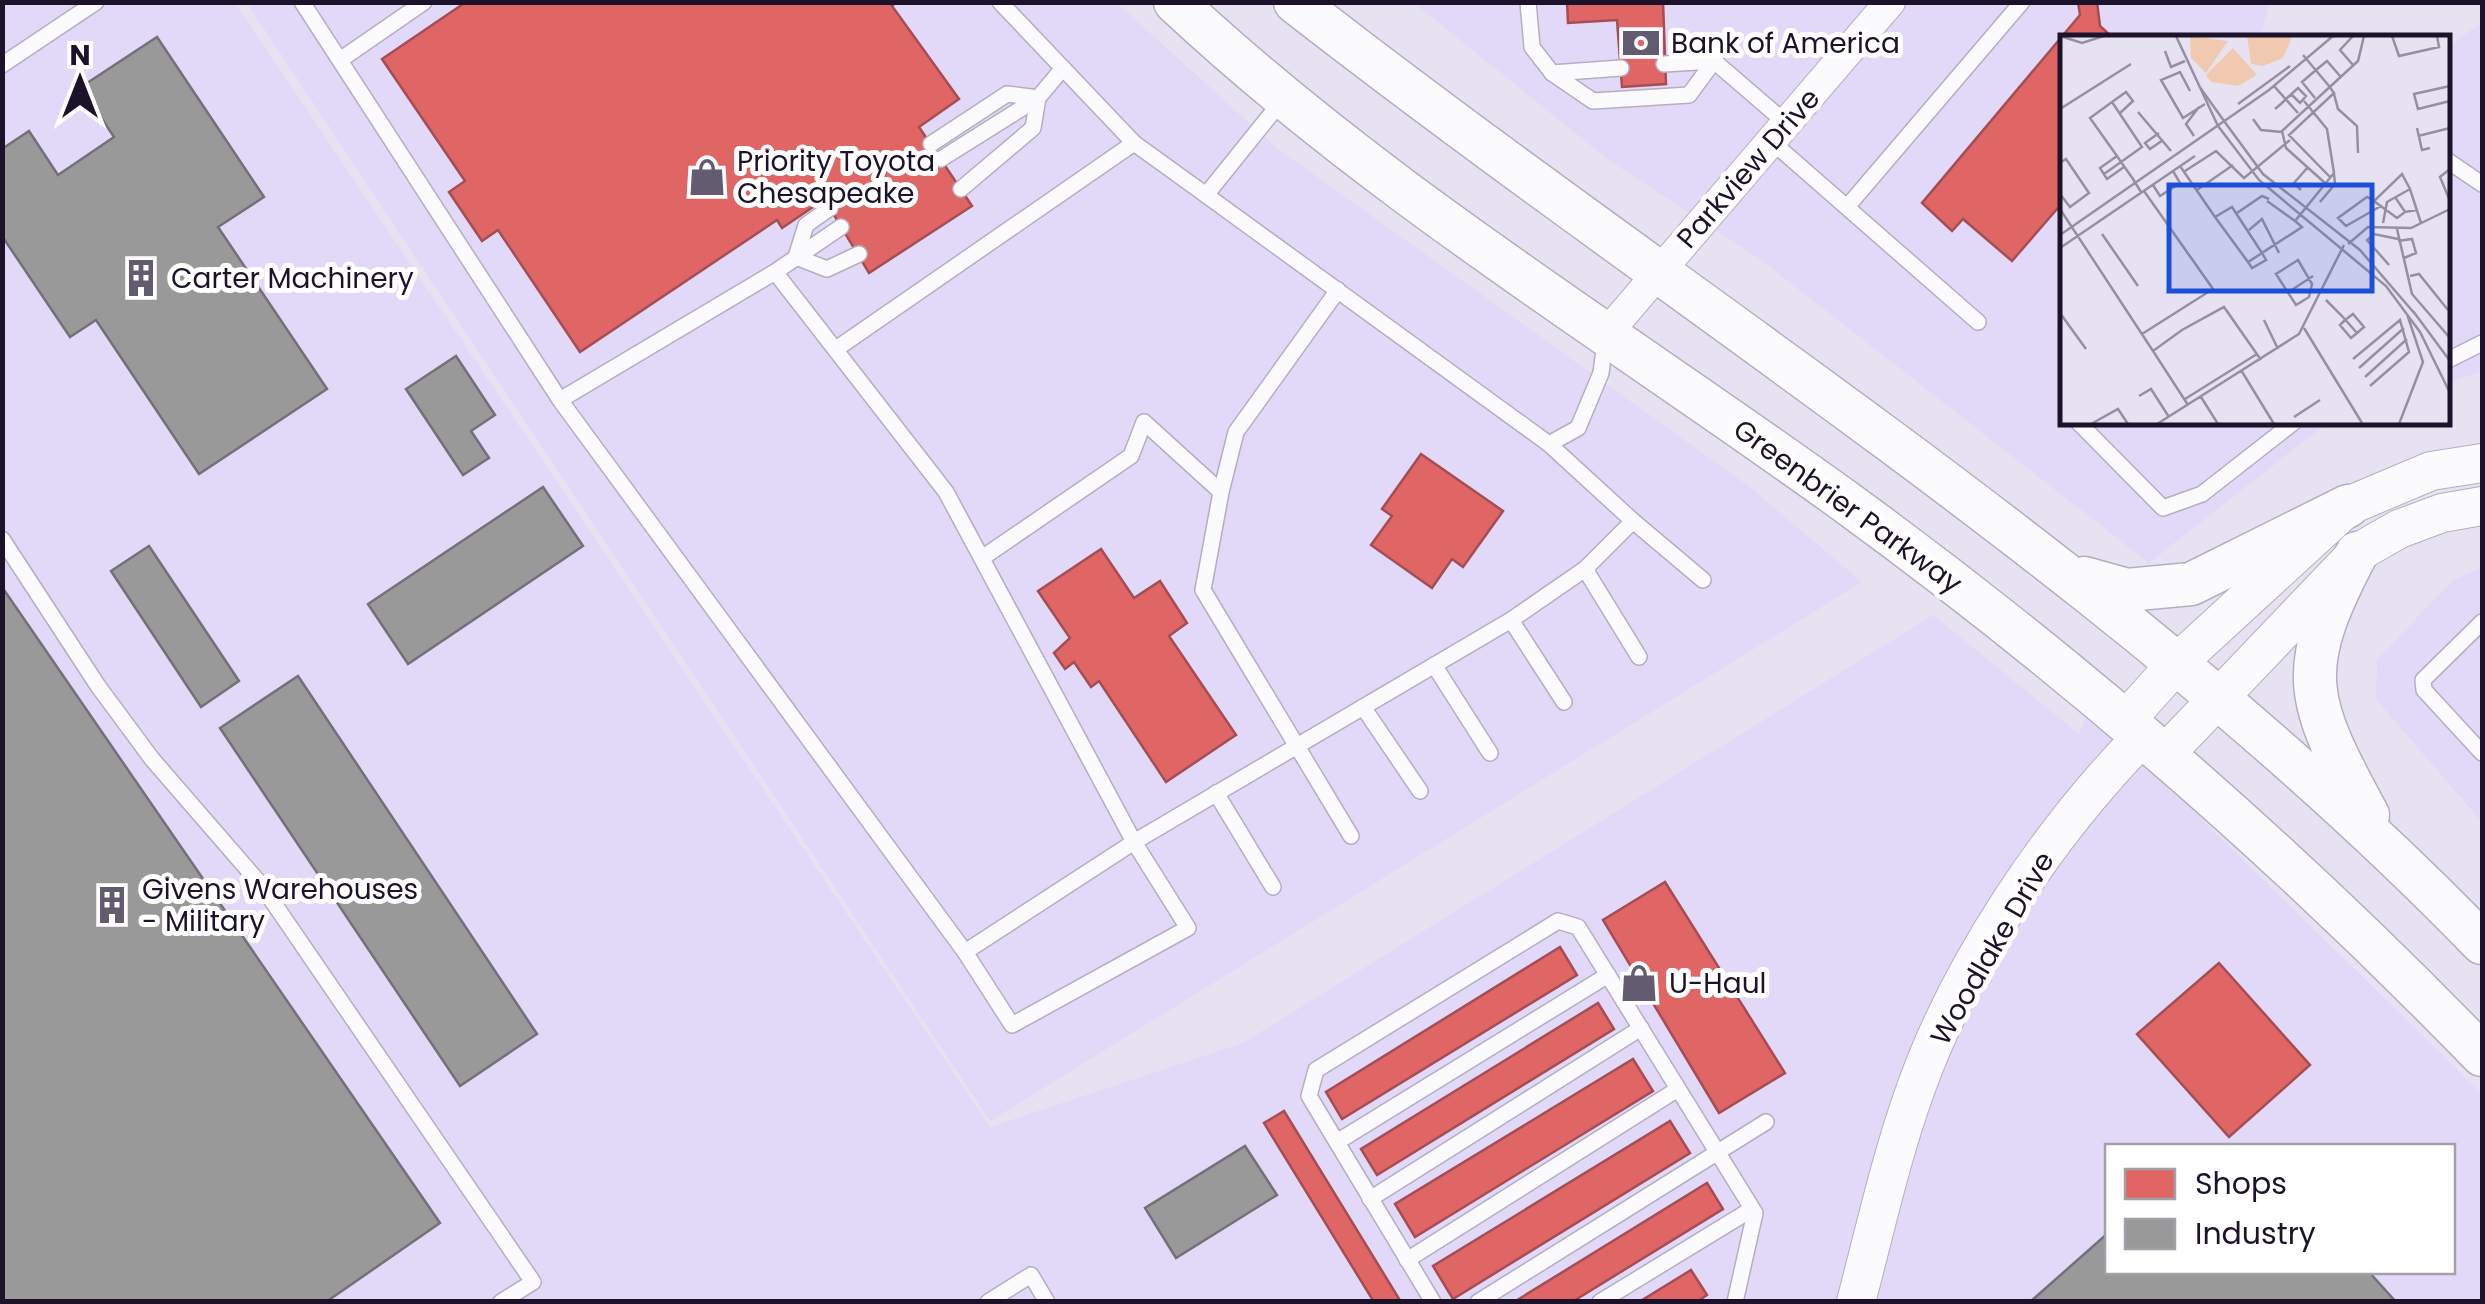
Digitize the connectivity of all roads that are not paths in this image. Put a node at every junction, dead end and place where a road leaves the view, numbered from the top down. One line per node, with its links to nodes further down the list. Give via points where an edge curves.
1 (96, 2): 13 (lane)
2 (302, 2): 10 (lane)
3 (424, 2): 10 (lane)
4 (1000, 2): 14 (lane)
5 (1175, 2): 17 (main road, Greenbrier Parkway)
6 (1295, 2): 33 (main road)
7 (1528, 2): 16 (lane, via 1532,47)
8 (1890, 2): 19 (street, Parkview Drive)
9 (2022, 2): 27 (lane)
10 (340, 60): 40 (lane)
11 (1714, 61): 12 (lane); 16 (lane, via 1689,95 1593,101); 19 (lane)
12 (1664, 64)
13 (2, 65)
14 (1063, 68): 18 (lane); 20 (lane)
15 (1621, 68): 16 (lane)
16 (1552, 72)
17 (1285, 97): 26 (lane); 36 (main road, Greenbrier Parkway)
18 (1038, 98): 21 (lane, via 1007,94); 22 (lane); 25 (lane, via 1033,128)
19 (1778, 132): 27 (lane); 33 (street, Parkview Drive)
20 (1134, 143): 26 (lane); 38 (lane)
21 (931, 144)
22 (940, 159)
23 (2450, 162): 24 (lane)
24 (2482, 184)
25 (960, 189)
26 (1206, 195): 34 (lane)
27 (1846, 207): 35 (lane)
28 (830, 208): 31 (lane, via 806,225)
29 (841, 227): 31 (lane)
30 (859, 254): 31 (lane, via 827,269)
31 (796, 257): 32 (lane)
32 (775, 272): 38 (lane); 40 (lane)
33 (1658, 272): 36 (street, Parkview Drive); 53 (main road)
34 (1338, 290): 43 (lane); 45 (lane, via 1236,432)
35 (1978, 322)
36 (1606, 333): 43 (lane, via 1602,373 1578,428); 63 (main road, Greenbrier Parkway, via 1941,572)
37 (2482, 344): 39 (lane)
38 (836, 349): 51 (lane, via 923,459)
39 (2450, 359)
40 (560, 400): 74 (lane)
41 (2081, 425): 42 (lane, via 2164,508 2202,494)
42 (2290, 425)
43 (1550, 444): 48 (lane)
44 (2482, 462): 46 (street, Woodlake Drive, via 2431,471)
45 (1221, 492): 51 (lane, via 1144,422 1131,456); 64 (lane, via 1203,590)
46 (2348, 506): 53 (main road, via 2174,588 2127,590); 58 (street, Woodlake Drive)
47 (2482, 506): 50 (street, Woodlake Drive, via 2442,512)
48 (1632, 520): 52 (lane); 54 (lane)
49 (2, 539): 86 (lane, via 152,759 262,886 534,1282)
50 (2358, 553): 60 (street, Woodlake Drive); 71 (main road, via 2324,618 2311,672 2328,740)
51 (982, 558): 70 (lane)
52 (1585, 569): 55 (lane); 57 (lane)
53 (2068, 574): 58 (main road)
54 (1703, 580)
55 (1511, 620): 59 (lane); 61 (lane)
56 (2482, 622): 66 (lane, via 2423,680 2424,690)
57 (1640, 657)
58 (2178, 662): 60 (main road); 63 (street, Woodlake Drive)
59 (1434, 665): 62 (lane); 65 (lane)
60 (2218, 696): 63 (street, Woodlake Drive); 71 (main road)
61 (1564, 702)
62 (1363, 706): 64 (lane); 67 (lane)
63 (2145, 737): 77 (main road, Greenbrier Parkway, via 2334,906); 92 (street, Woodlake Drive, via 2095,785 2043,856 1942,1027 1916,1086)
64 (1294, 746): 68 (lane); 69 (lane)
65 (1490, 753)
66 (2482, 753)
67 (1420, 792)
68 (1216, 793): 70 (lane); 72 (lane)
69 (1351, 836)
70 (1134, 842): 74 (lane); 74 (lane, via 1188,928 1012,1025)
71 (2388, 850): 73 (main road)
72 (1273, 887)
73 (2482, 943)
74 (965, 952)
75 (1608, 975): 76 (lane); 80 (lane); 80 (lane, via 1578,926 1558,921 1493,960 1316,1070 1309,1096)
76 (1641, 1028): 78 (lane); 82 (lane)
77 (2482, 1055)
78 (1678, 1089): 81 (lane); 84 (lane)
79 (1766, 1122): 81 (lane)
80 (1337, 1142): 82 (lane)
81 (1717, 1152): 83 (lane); 90 (lane)
82 (1370, 1198): 84 (lane)
83 (1752, 1208): 85 (lane); 91 (lane)
84 (1408, 1260): 89 (lane)
85 (1733, 1300)
86 (501, 1302)
87 (988, 1302): 88 (lane, via 1030,1276)
88 (1047, 1302)
89 (1432, 1302)
90 (1478, 1302)
91 (1600, 1302)
92 (1856, 1302)

